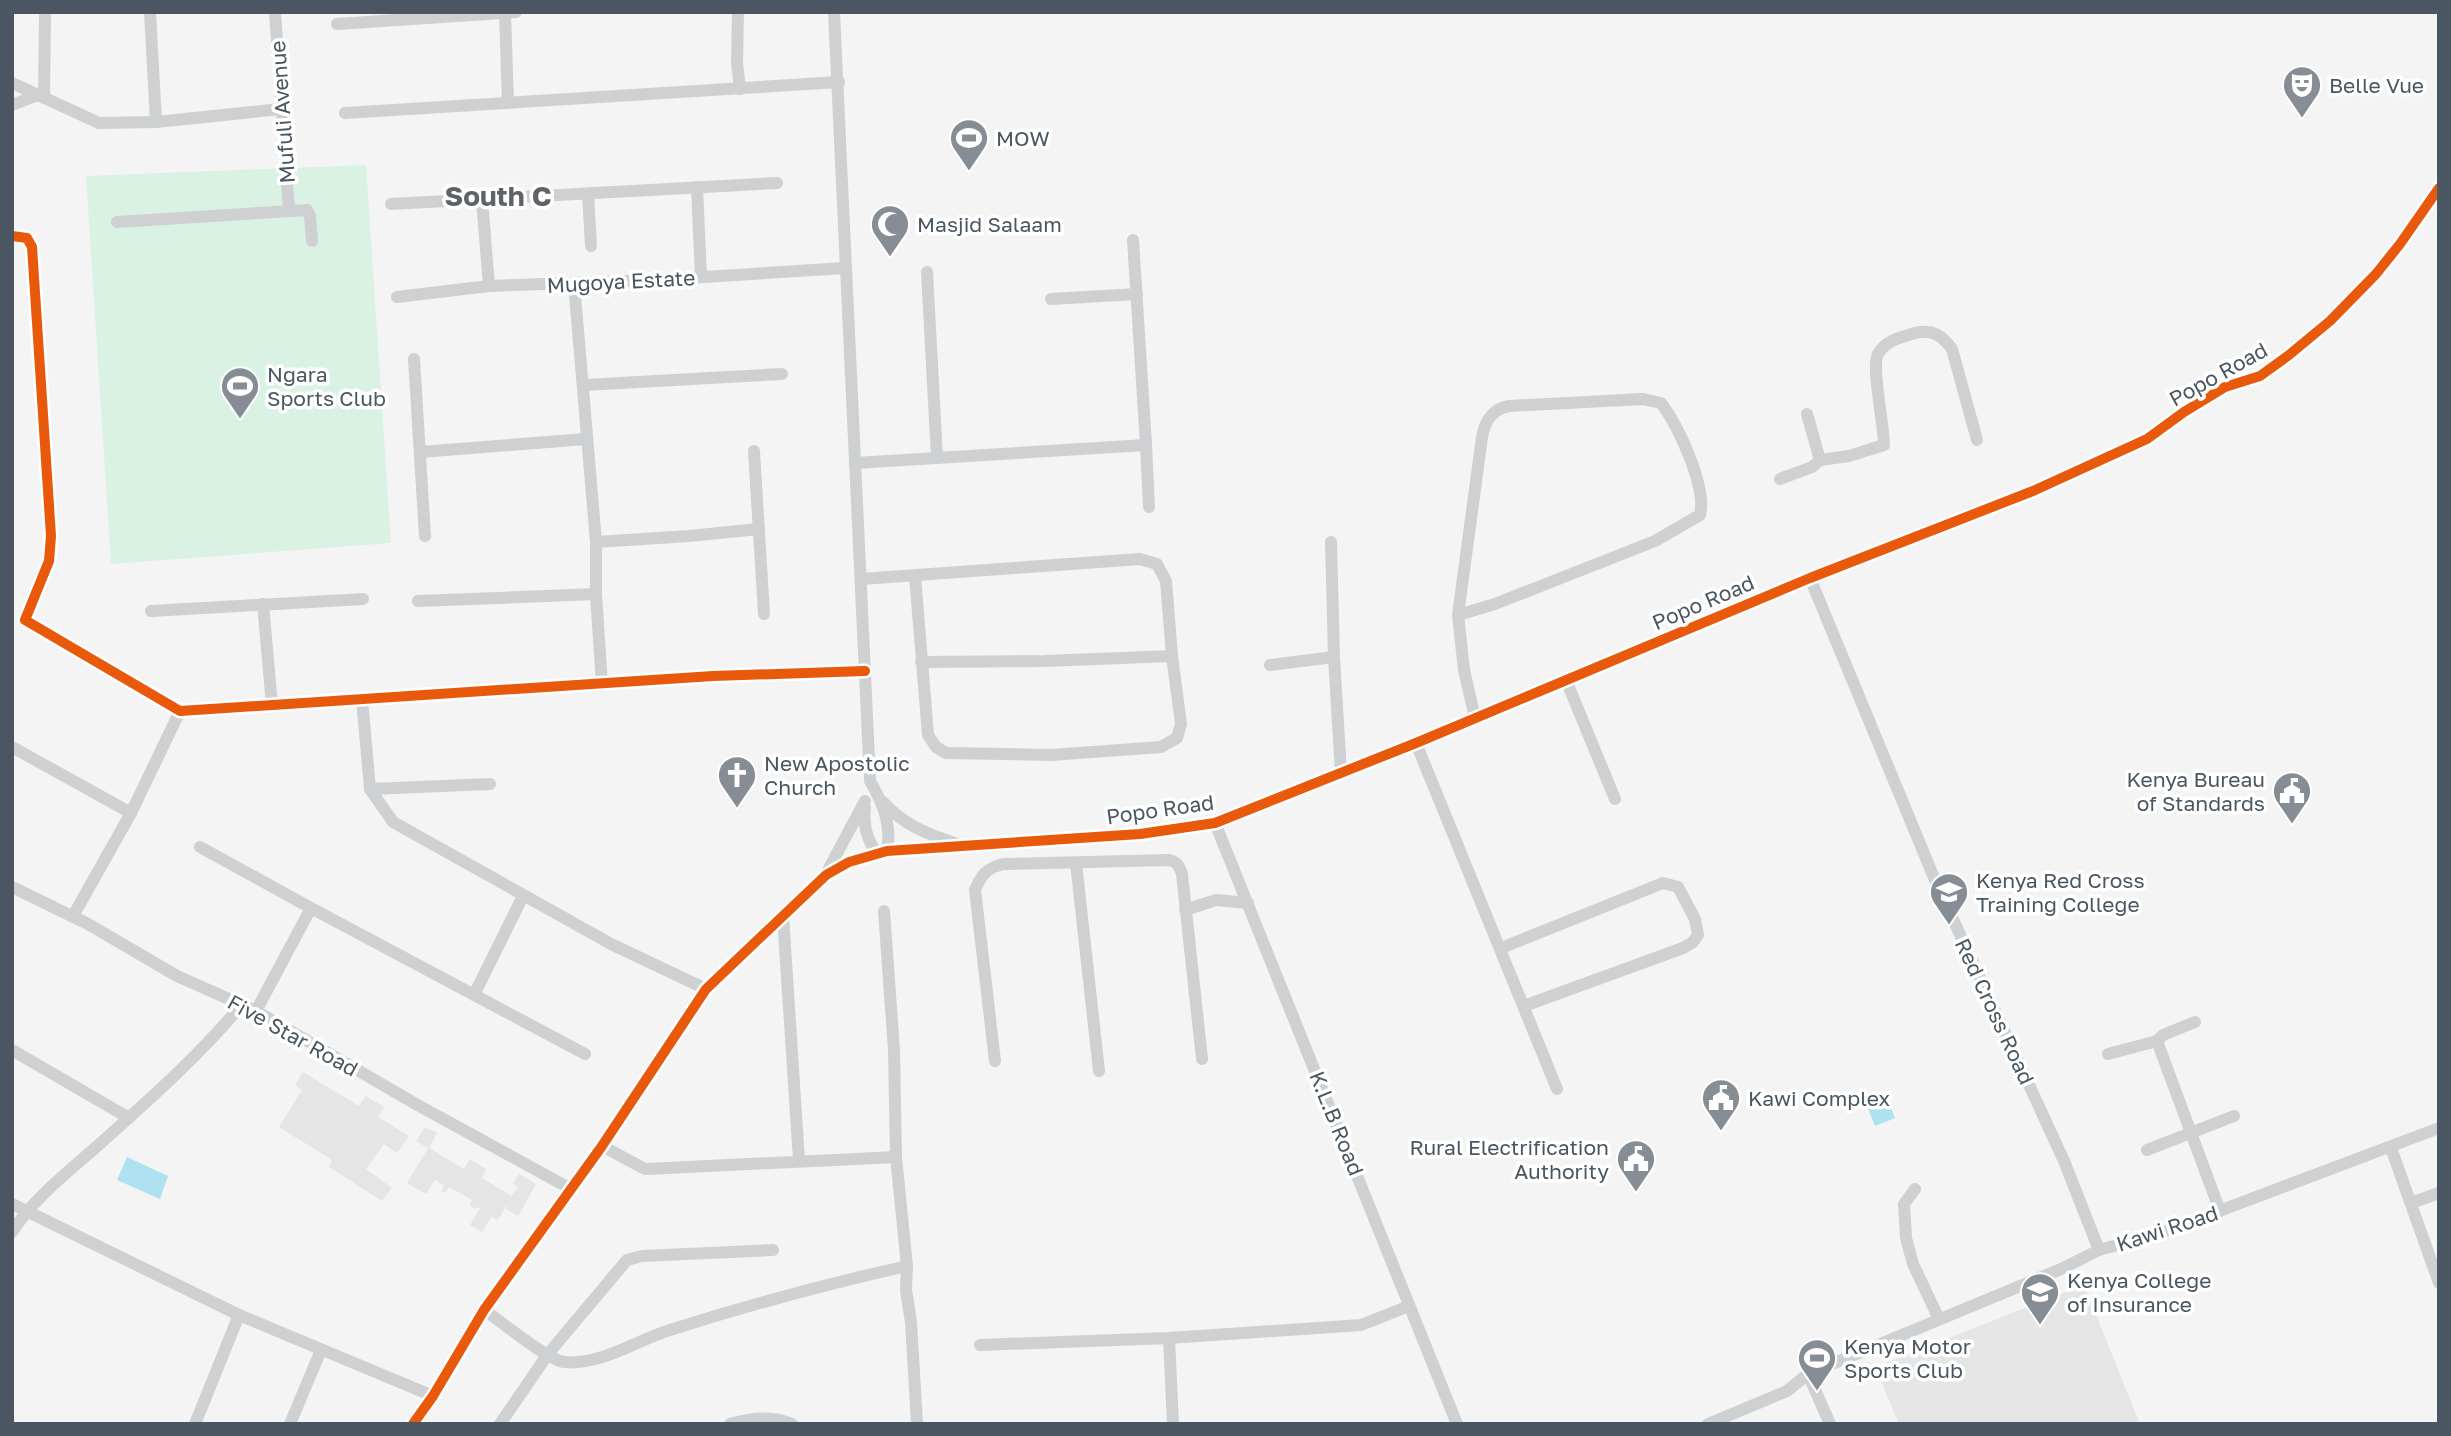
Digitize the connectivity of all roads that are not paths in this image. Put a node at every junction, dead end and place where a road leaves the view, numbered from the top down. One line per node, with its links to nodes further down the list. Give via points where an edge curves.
1 (150, 12): 16 (street)
2 (275, 12): 14 (street, Mufuli Avenue)
3 (738, 12): 10 (street)
4 (834, 12): 8 (street)
5 (509, 13): 7 (street); 12 (street)
6 (45, 16): 11 (street)
7 (337, 24)
8 (839, 82): 10 (street); 29 (street)
9 (12, 83): 11 (street)
10 (740, 89): 12 (street)
11 (41, 97): 13 (street); 16 (street, via 99,123)
12 (508, 103): 15 (street)
13 (12, 105)
14 (281, 109): 16 (street); 23 (street, Mufuli Avenue)
15 (345, 113)
16 (156, 122)
17 (777, 183): 18 (street)
18 (697, 187): 20 (street); 31 (street)
19 (2439, 188): 56 (street, Popo Road, via 2376,274 2330,321 2260,376 2225,387 2147,439 2033,491)
20 (588, 194): 21 (street); 28 (street)
21 (482, 200): 22 (street); 33 (street)
22 (391, 204)
23 (289, 211): 24 (street); 27 (street, via 307,210)
24 (117, 222)
25 (12, 236): 66 (street, via 25,237 31,243 51,536 49,561)
26 (1133, 240): 34 (street)
27 (313, 241)
28 (591, 246)
29 (845, 268): 31 (street, Mugoya Estate); 48 (street)
30 (927, 272): 46 (street)
31 (701, 277): 32 (street, Mugoya Estate)
32 (574, 283): 33 (street, Mugoya Estate); 39 (street)
33 (489, 286): 35 (street, Mugoya Estate)
34 (1137, 294): 36 (street); 43 (street)
35 (397, 297)
36 (1051, 299)
37 (414, 359): 45 (street)
38 (782, 374): 39 (street)
39 (584, 385): 41 (street)
40 (1807, 414): 47 (street)
41 (586, 439): 45 (street); 53 (street)
42 (1977, 440): 47 (street, via 1952,349 1933,332 1921,332 1890,341 1877,355 1884,445)
43 (1146, 445): 46 (street); 50 (street)
44 (754, 451): 51 (street)
45 (420, 452): 52 (street)
46 (937, 458): 48 (street)
47 (1820, 460): 49 (street)
48 (855, 463): 57 (street)
49 (1780, 479)
50 (1149, 507)
51 (759, 529): 53 (street); 64 (street)
52 (425, 536)
53 (596, 542): 58 (street)
54 (1331, 542): 68 (street)
55 (915, 576): 57 (street); 67 (street, via 1148,560 1157,564 1166,581); 69 (street)
56 (1810, 578): 72 (street, Popo Road); 135 (street, Red Cross Road, via 1935,880 2064,1161)
57 (861, 579): 71 (street)
58 (596, 594): 60 (street); 73 (street)
59 (363, 599): 61 (street)
60 (418, 601)
61 (263, 604): 62 (street); 75 (street)
62 (151, 611)
63 (12, 614): 66 (street)
64 (764, 614)
65 (1458, 615): 65 (street, via 1482,437 1491,415 1503,407 1523,405 1643,399 1661,403 1694,473 1700,514 1655,541); 77 (street)
66 (25, 620): 76 (street)
67 (1172, 656): 69 (street); 69 (street, via 1181,724 1177,738 1161,747 1051,755 946,753 936,747 928,735)
68 (1334, 657): 70 (street); 80 (street)
69 (920, 662)
70 (1270, 665)
71 (865, 671): 73 (street); 81 (street)
72 (1566, 680): 77 (street, Popo Road); 85 (street)
73 (602, 685): 74 (street)
74 (362, 699): 75 (street); 83 (street)
75 (272, 705): 76 (street)
76 (180, 711): 87 (street)
77 (1475, 718): 78 (street, Popo Road)
78 (1416, 743): 80 (street, Popo Road); 102 (street)
79 (12, 747): 87 (street)
80 (1342, 772): 88 (street, Popo Road)
81 (870, 780): 84 (street); 86 (street)
82 (490, 784): 83 (street)
83 (370, 789): 95 (street, via 393,822)
84 (880, 799): 89 (street, via 911,826); 91 (street, via 890,833)
85 (1615, 799)
86 (865, 801): 91 (street, via 864,827 870,843); 93 (street)
87 (131, 813): 100 (street)
88 (1214, 823): 89 (street, Popo Road, via 1140,834); 96 (street, K.L.B Road)
89 (964, 846): 91 (street, Popo Road)
90 (200, 847): 97 (street)
91 (881, 852): 93 (street, Popo Road, via 849,862)
92 (1076, 863): 98 (street, via 1175,861 1182,874); 114 (street, via 1003,864 981,875 975,890); 115 (street)
93 (823, 878): 101 (street)
94 (12, 887): 100 (street, Five Star Road)
95 (523, 896): 103 (street); 104 (street)
96 (1248, 903): 98 (street, via 1216,900); 138 (street, K.L.B Road)
97 (311, 908): 104 (street); 107 (street)
98 (1185, 910): 113 (street)
99 (884, 911): 124 (street, via 894,1050)
100 (73, 916): 105 (street, Five Star Road, via 177,976)
101 (783, 916): 103 (street); 125 (street)
102 (1501, 948): 106 (street); 106 (street, via 1663,883 1678,887 1695,919 1698,935 1683,948)
103 (706, 989): 121 (street)
104 (474, 995): 111 (street)
105 (242, 1004): 107 (street, Five Star Road); 118 (street)
106 (1524, 1006): 116 (street)
107 (256, 1011): 126 (street, Five Star Road)
108 (2195, 1022): 109 (street)
109 (2157, 1041): 112 (street); 120 (street)
110 (12, 1050): 118 (street)
111 (585, 1054)
112 (2108, 1054)
113 (1202, 1059)
114 (995, 1061)
115 (1100, 1071)
116 (1557, 1089)
117 (2234, 1116): 120 (street)
118 (129, 1118): 131 (street)
119 (2439, 1128): 122 (street, Kawi Road)
120 (2191, 1133): 123 (street); 132 (street)
121 (602, 1146): 125 (street, via 645,1169); 126 (street)
122 (2391, 1148): 129 (street); 132 (street, Kawi Road)
123 (2147, 1150)
124 (895, 1157): 125 (street); 136 (street)
125 (799, 1160)
126 (571, 1189): 139 (street)
127 (1915, 1189): 141 (street, via 1904,1204 1906,1238)
128 (2439, 1193): 129 (street)
129 (2411, 1203): 137 (street)
130 (12, 1204): 131 (street)
131 (27, 1211): 133 (street); 140 (street)
132 (2220, 1211): 135 (street, Kawi Road)
133 (12, 1233)
134 (773, 1250): 145 (street, via 642,1255 627,1260)
135 (2099, 1250): 141 (street, Kawi Road)
136 (906, 1266): 145 (street, via 730,1311 595,1358 560,1361); 154 (street)
137 (2439, 1283)
138 (1409, 1306): 142 (street, via 1361,1325); 156 (street, K.L.B Road)
139 (484, 1310): 145 (street); 147 (street)
140 (239, 1315): 144 (street); 148 (street)
141 (1939, 1319): 146 (street, Kawi Road)
142 (1169, 1338): 143 (street); 155 (street)
143 (979, 1345)
144 (321, 1350): 147 (street); 149 (street)
145 (548, 1354): 151 (street)
146 (1808, 1374): 157 (street, Kawi Road, via 1787,1391); 158 (street)
147 (433, 1396): 150 (street)
148 (195, 1424)
149 (290, 1424)
150 (412, 1424)
151 (500, 1424)
152 (730, 1424): 153 (street, via 756,1418)
153 (792, 1424)
154 (916, 1424)
155 (1173, 1424)
156 (1457, 1424)
157 (1708, 1424)
158 (1830, 1424)

